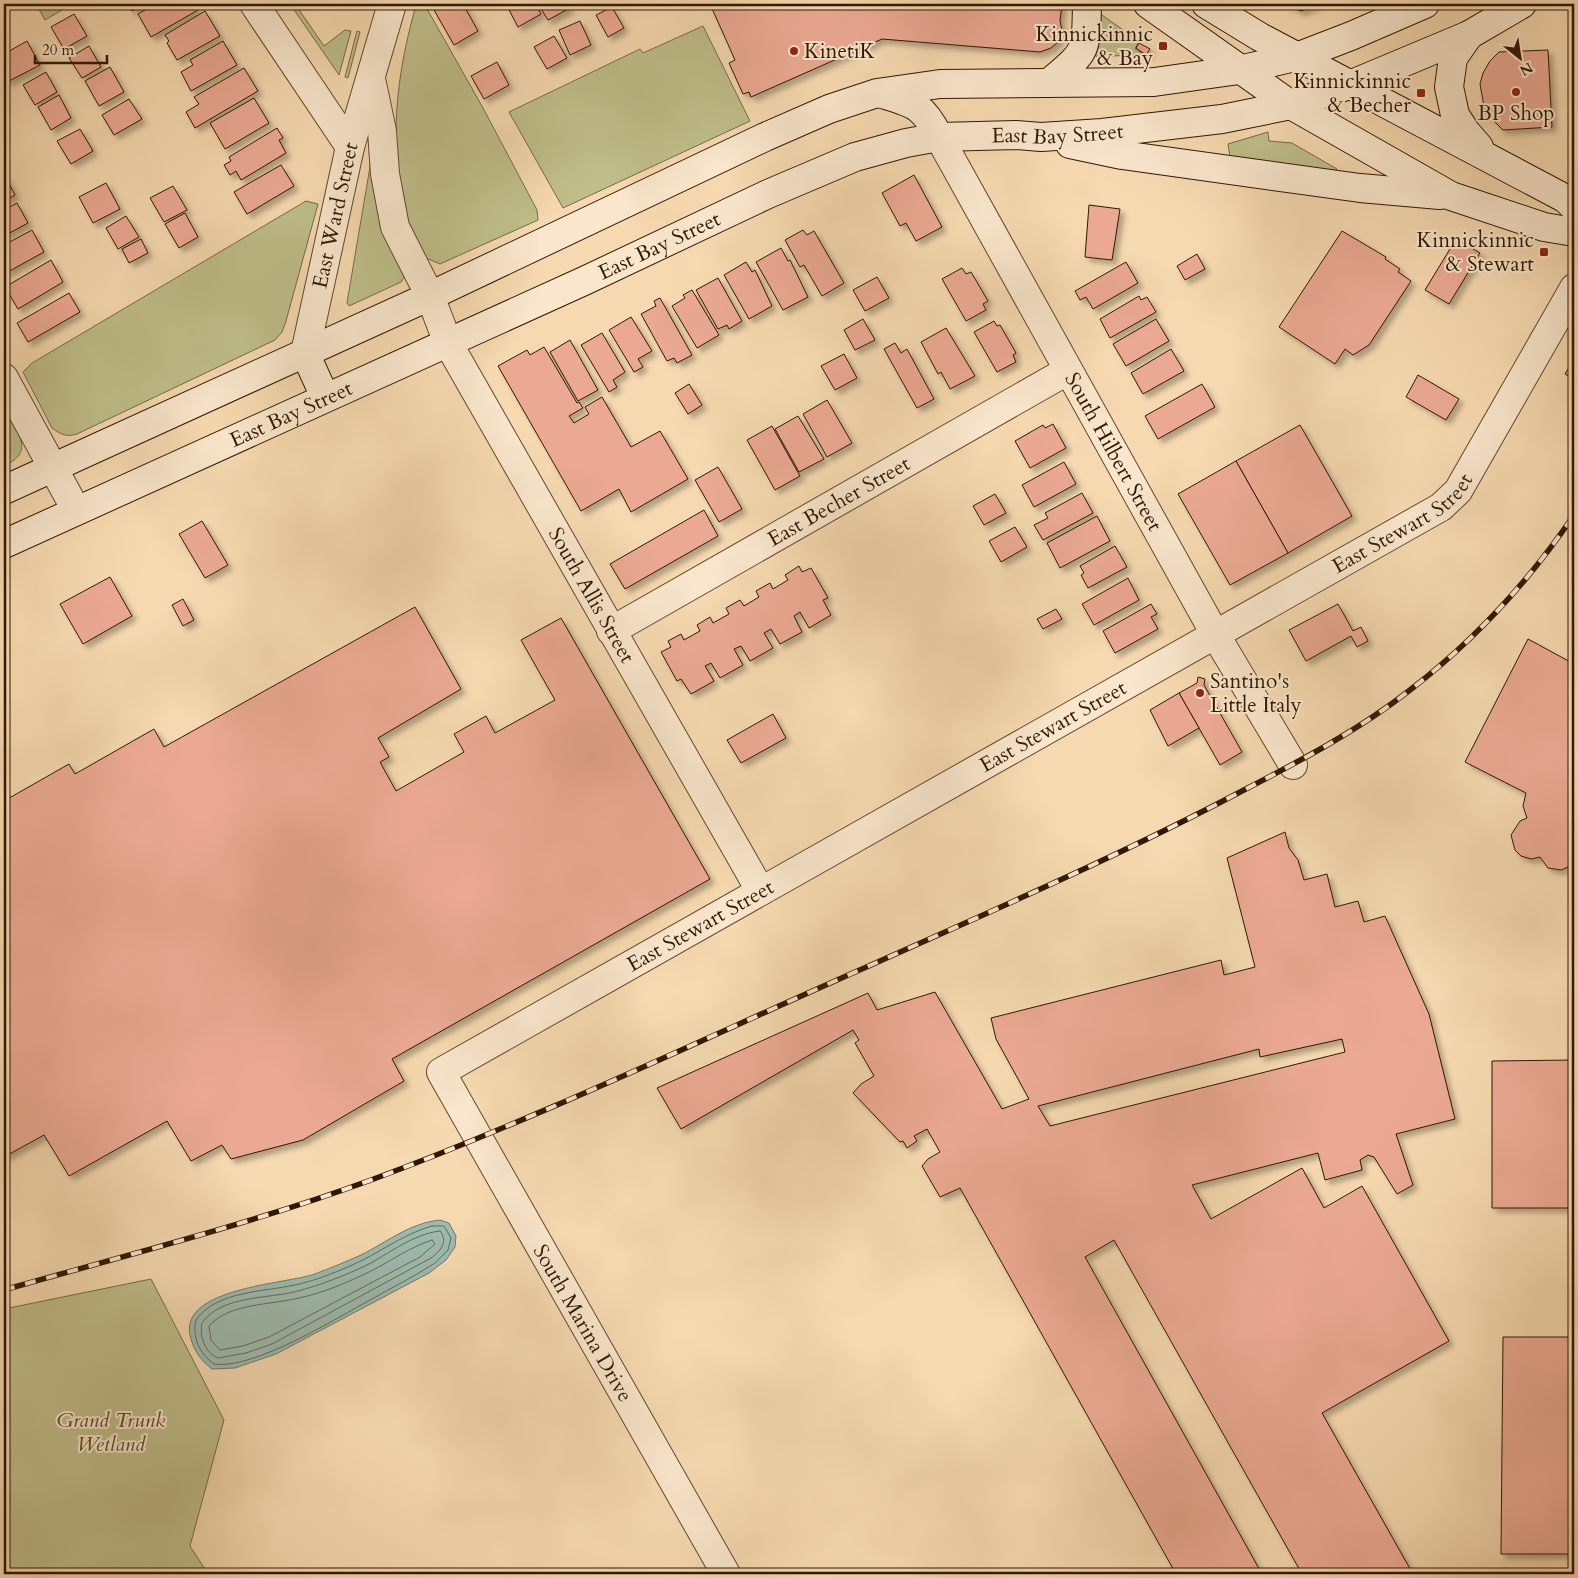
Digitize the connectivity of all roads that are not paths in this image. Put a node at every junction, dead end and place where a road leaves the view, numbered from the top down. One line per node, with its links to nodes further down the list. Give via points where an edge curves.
1 (254, 4): 18 (main road)
2 (392, 4): 11 (main road, East Ward Street)
3 (1087, 4): 12 (main road, via 1086,43 1080,57)
4 (1148, 4): 10 (main road)
5 (1206, 4): 9 (main road)
6 (1424, 4): 9 (main road)
7 (1522, 4): 8 (main road)
8 (1469, 35): 13 (main road); 19 (main road, via 1453,58 1450,94 1455,115)
9 (1299, 56): 10 (main road); 13 (main road)
10 (1240, 70): 12 (main road, via 1154,82); 15 (main road)
11 (371, 79): 18 (main road, East Ward Street); 24 (main road, East Ward Street, via 382,131 385,174 395,227)
12 (1049, 83): 14 (main road, via 940,84)
13 (1352, 84): 15 (main road, East Bay Street); 19 (main road)
14 (877, 93): 16 (main road, South Hilbert Street, via 913,104 928,116); 24 (main road, via 829,109 765,137)
15 (1291, 105): 17 (main road, East Bay Street, via 1222,119); 20 (main road)
16 (939, 137): 17 (main road, East Bay Street); 25 (main road, East Bay Street, via 906,142 855,157 768,194); 27 (main road, South Hilbert Street)
17 (1041, 137): 20 (main road, via 1122,155 1360,188)
18 (350, 147): 26 (main road, East Ward Street)
19 (1486, 156): 21 (main road, via 1566,199)
20 (1452, 196): 22 (main road, via 1544,227)
21 (1574, 207)
22 (1574, 232)
23 (1574, 288): 35 (main road, East Stewart Street, via 1458,491 1441,506)
24 (430, 296): 25 (main road, South Allis Street); 26 (main road)
25 (448, 343): 29 (main road, East Bay Street); 34 (main road, South Allis Street)
26 (305, 353): 29 (main road); 30 (main road)
27 (1068, 371): 34 (main road, East Becher Street); 35 (main road, South Hilbert Street)
28 (4, 378): 30 (main road)
29 (325, 397): 32 (main road, East Bay Street)
30 (52, 468): 31 (main road); 32 (main road)
31 (4, 490)
32 (76, 510): 33 (main road, East Bay Street)
33 (4, 544)
34 (611, 631): 37 (main road, South Allis Street)
35 (1215, 634): 36 (main road, South Hilbert Street); 37 (main road, East Stewart Street)
36 (1293, 765)
37 (760, 890): 38 (main road, East Stewart Street)
38 (441, 1072): 39 (main road, South Marina Drive)
39 (726, 1574)

